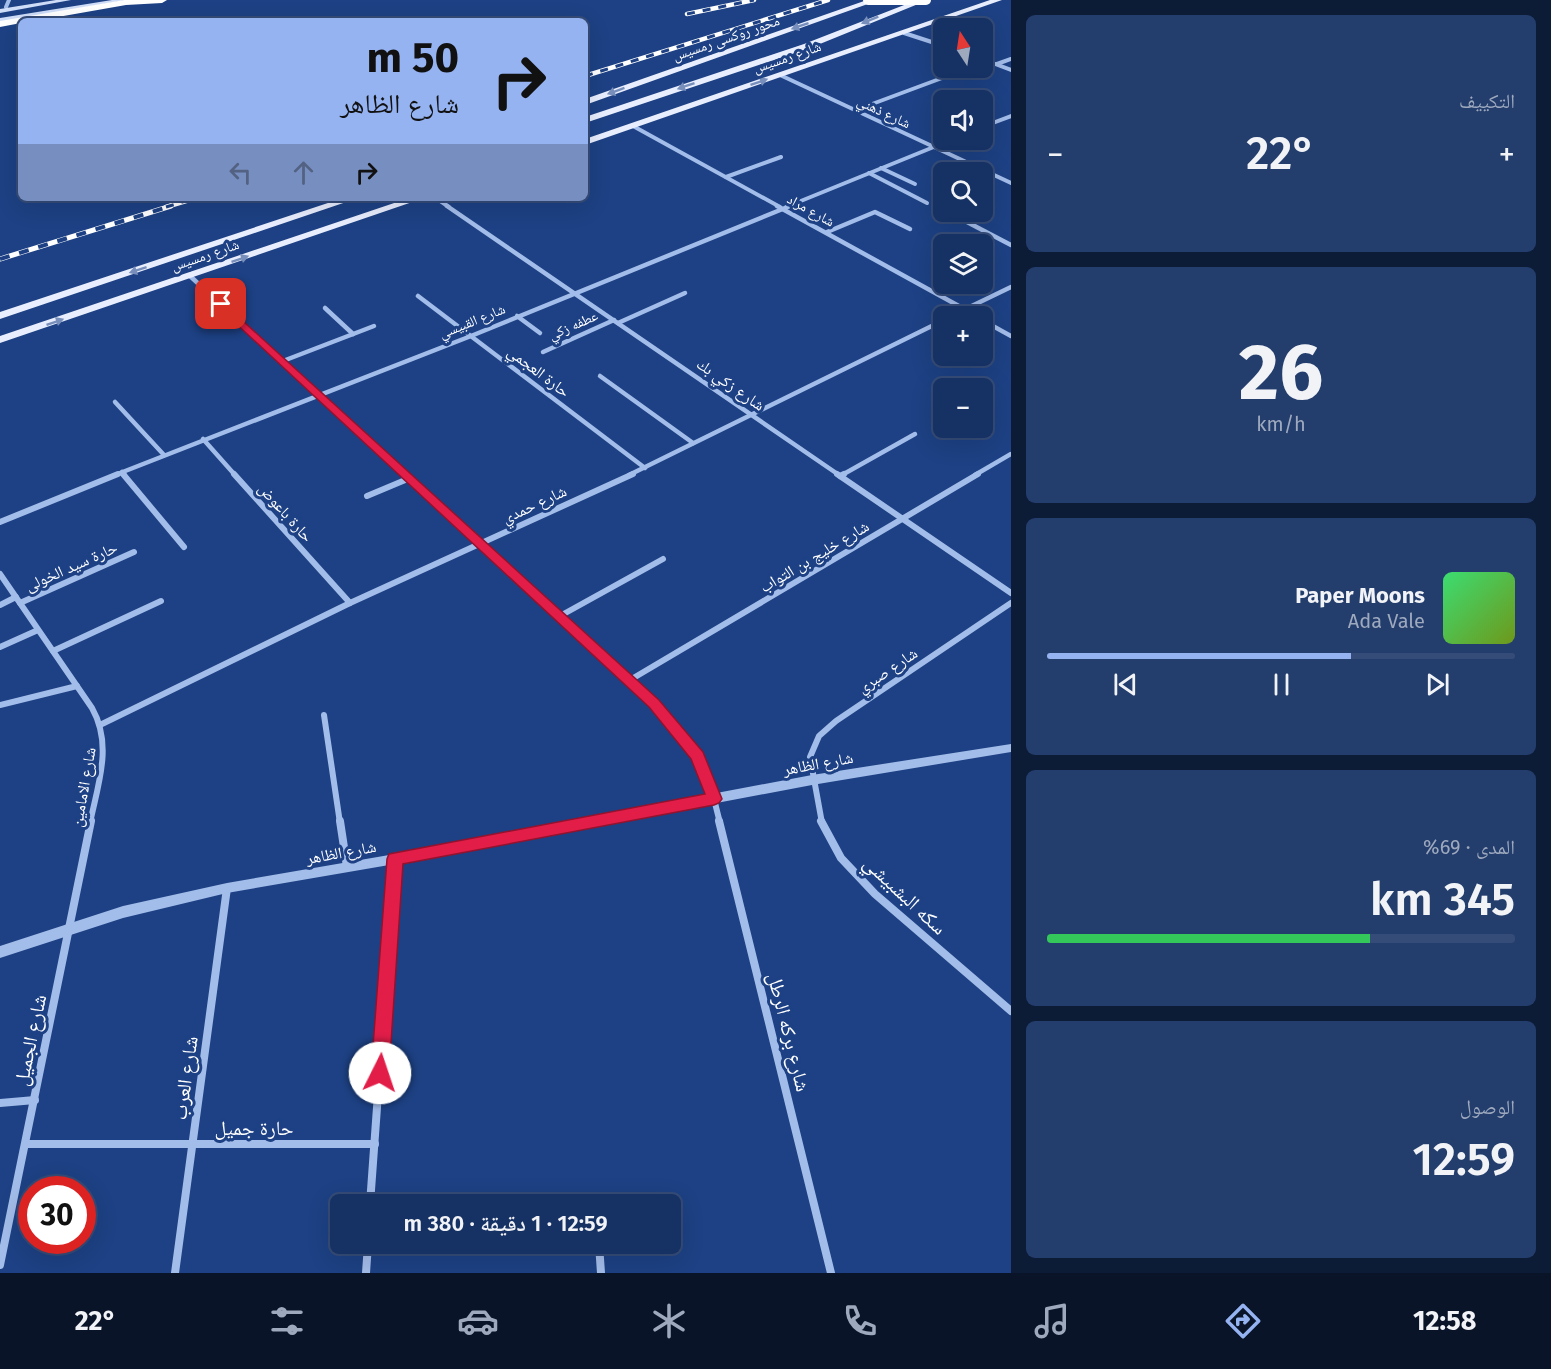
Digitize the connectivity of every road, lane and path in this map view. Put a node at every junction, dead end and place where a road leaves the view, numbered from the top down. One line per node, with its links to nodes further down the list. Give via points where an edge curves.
1 (47, 0): 12 (main road)
2 (68, 0): 12 (main road)
3 (97, 0): 14 (highway)
4 (124, 0): 15 (main road)
5 (141, 0): 16 (highway)
6 (162, 0): 14 (highway)
7 (868, 0): 9 (highway, bridge)
8 (875, 0): 33 (main road, محور روكسى رمسيس, one-way to 33)
9 (925, 0): 13 (main road, شارع رمسيس)
10 (984, 0): 11 (main road)
11 (997, 1): 22 (main road, شارع رمسيس)
12 (3, 8): 14 (highway)
13 (889, 13): 22 (main road, via 913,16); 36 (main road, شارع رمسيس, one-way to 36, via 807,46)
14 (47, 16)
15 (27, 18)
16 (31, 18)
17 (18, 20): 20 (highway)
18 (18, 20): 20 (main road)
19 (18, 20): 20 (highway)
20 (0, 23): 21 (highway)
21 (18, 24)
22 (925, 25): 24 (main road, شارع رمسيس)
23 (18, 31): 25 (highway)
24 (904, 33): 26 (street); 31 (main road, شارع رمسيس)
25 (0, 34)
26 (933, 42)
27 (1011, 59): 29 (street)
28 (993, 63): 29 (street)
29 (996, 64): 30 (street)
30 (1011, 70)
31 (780, 75): 34 (street, شارع ذهني); 38 (main road, شارع رمسيس, one-way to 31)
32 (942, 78): 34 (street)
33 (588, 101)
34 (856, 110): 40 (street, شارع ذهني)
35 (1011, 116): 37 (street)
36 (588, 119)
37 (993, 123)
38 (633, 126): 39 (main road, شارع رمسيس); 45 (street, شارع مراد)
39 (588, 141)
40 (933, 147): 43 (street, شارع القبيسي)
41 (940, 150): 46 (street, شارع ذهني)
42 (781, 157): 45 (street)
43 (881, 168): 44 (street, شارع القبيسي); 47 (street)
44 (868, 173): 52 (street); 53 (street, شارع القبيسي)
45 (726, 177): 53 (street, شارع مراد)
46 (1011, 183)
47 (915, 184)
48 (326, 201): 57 (main road)
49 (343, 201): 57 (main road, شارع رمسيس)
50 (410, 201): 59 (main road, شارع رمسيس, one-way to 50)
51 (440, 201): 61 (street, شارع زكي بك)
52 (927, 203)
53 (782, 207): 56 (street, شارع مراد); 61 (street, شارع القبيسي)
54 (967, 222): 58 (street)
55 (910, 229): 56 (street, via 876,212)
56 (827, 232): 64 (street, شارع مراد)
57 (244, 234): 67 (main road, شارع رمسيس, one-way to 67)
58 (1011, 245)
59 (190, 276): 77 (main road, شارع رمسيس, one-way to 59); 79 (street, شارع بركه الرطل)
60 (1011, 287): 65 (street)
61 (574, 292): 68 (street, شارع القبيسي); 69 (street, شارع زكي بك)
62 (685, 293): 69 (street, عطفه زكي)
63 (418, 296): 75 (street, حارة العجمي)
64 (958, 306)
65 (973, 306)
66 (325, 308): 74 (street)
67 (0, 315)
68 (517, 316): 73 (street); 75 (street, شارع القبيسي)
69 (616, 321): 78 (street, عطفه زكي); 83 (street, شارع زكي بك)
70 (933, 325): 83 (street, شارع حمدي)
71 (374, 326): 74 (street)
72 (993, 326): 76 (street)
73 (540, 333)
74 (353, 334): 79 (street)
75 (471, 336): 81 (street, شارع القبيسي); 89 (street, حارة العجمي)
76 (1011, 336)
77 (0, 340)
78 (543, 352)
79 (283, 361): 81 (street, شارع بركه الرطل)
80 (600, 376): 86 (street)
81 (318, 393): 85 (street, شارع القبيسي); 92 (street, شارع بركه الرطل)
82 (115, 402): 88 (street)
83 (752, 415): 86 (street, شارع حمدي); 91 (street, شارع زكي بك)
84 (915, 434): 91 (street)
85 (203, 439): 88 (street, شارع القبيسي); 104 (street, حارة باعوض)
86 (693, 444): 89 (street, شارع حمدي)
87 (1011, 454): 94 (street, شارع خليج بن التواب)
88 (164, 455): 90 (street, شارع القبيسي)
89 (645, 468): 96 (street, شارع حمدي)
90 (122, 472): 95 (street, شارع القبيسي); 97 (street)
91 (840, 476): 94 (street, شارع زكي بك)
92 (410, 478): 93 (street); 96 (street, شارع بركه الرطل)
93 (367, 496)
94 (903, 519): 101 (street, شارع زكي بك); 111 (street, شارع خليج بن التواب)
95 (0, 522)
96 (481, 543): 104 (street, شارع حمدي); 107 (street, شارع بركه الرطل)
97 (184, 547)
98 (134, 552): 102 (street, حارة سيد الخولى)
99 (663, 559): 107 (street)
100 (0, 574): 102 (street)
101 (1011, 593)
102 (18, 600): 106 (street, حارة سيد الخولى); 108 (street)
103 (161, 601): 110 (street)
104 (350, 603): 115 (street, شارع حمدي)
105 (1011, 603): 117 (street, شارع صبري, via 819,736 810,757)
106 (0, 604)
107 (560, 616): 111 (street, شارع بركه الرطل)
108 (38, 630): 109 (street); 110 (street)
109 (0, 647)
110 (53, 651): 112 (street)
111 (630, 680): 118 (street, شارع بركه الرطل, via 698,756)
112 (77, 686): 113 (street); 115 (street)
113 (0, 705)
114 (324, 715): 120 (street)
115 (102, 724): 122 (street, شارع الامامين, via 103,760)
116 (1011, 748): 117 (street, شارع الظاهر)
117 (812, 780): 118 (street, شارع الظاهر); 124 (street, سكه البشبيشي, via 820,819 841,858 875,894)
118 (714, 799): 119 (street, شارع الظاهر); 137 (street, شارع بركه الرطل)
119 (395, 859): 120 (street, شارع الظاهر); 129 (street)
120 (347, 867): 121 (street, شارع الظاهر)
121 (227, 888): 122 (street, شارع الظاهر); 128 (street, شارع العرب)
122 (70, 927): 123 (street, شارع الظاهر); 125 (street, شارع الجميل)
123 (0, 952)
124 (1011, 1011)
125 (35, 1100): 126 (street); 127 (street, شارع الجميل)
126 (0, 1103)
127 (26, 1144): 128 (street, حارة جميل); 133 (street, شارع الجميل)
128 (193, 1144): 129 (street, حارة جميل); 134 (street, شارع العرب)
129 (375, 1144): 130 (street)
130 (371, 1194)
131 (367, 1254): 135 (street)
132 (600, 1254): 136 (street)
133 (0, 1265)
134 (176, 1273)
135 (366, 1273)
136 (601, 1273)
137 (831, 1273)

